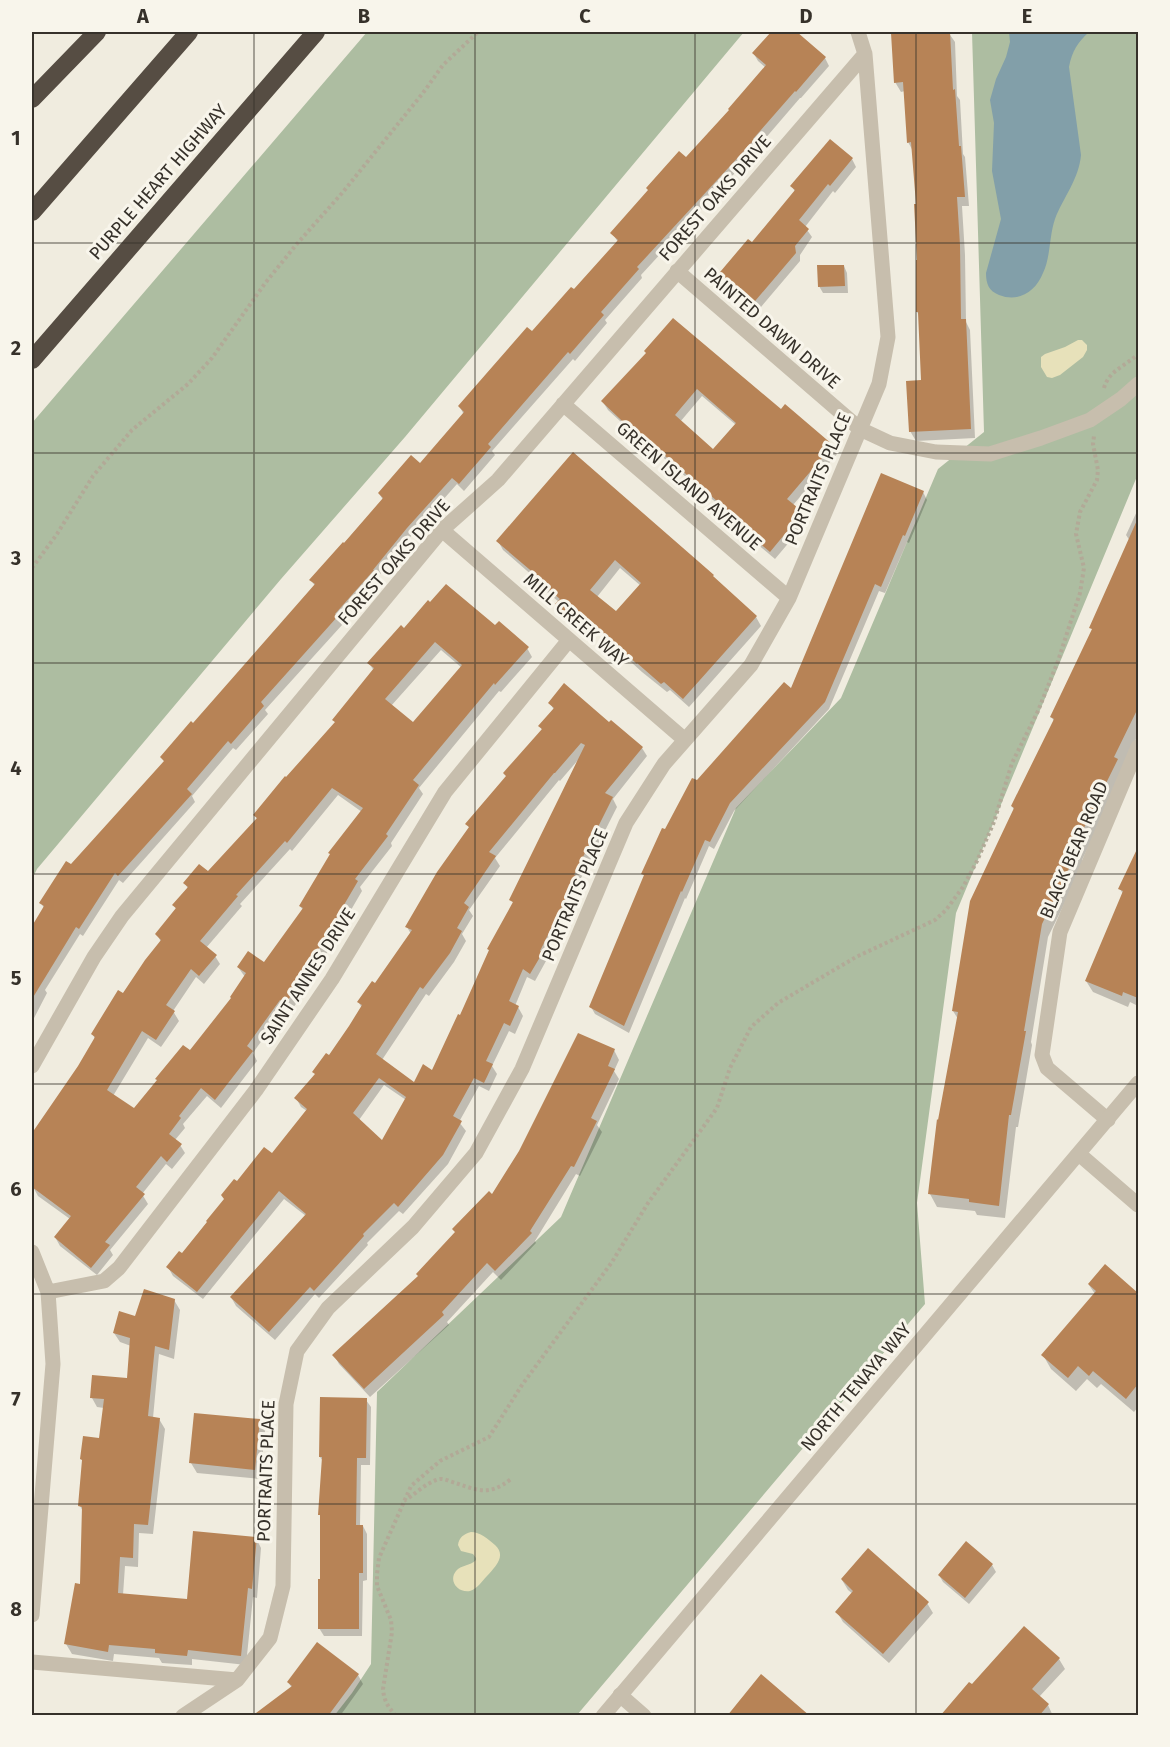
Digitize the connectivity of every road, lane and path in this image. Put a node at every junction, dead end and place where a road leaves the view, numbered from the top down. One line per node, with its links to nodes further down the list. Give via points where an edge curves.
1 (97, 32): 7 (highway)
2 (189, 32): 8 (highway)
3 (316, 32): 11 (highway, PURPLE HEART HIGHWAY)
4 (478, 32): 17 (path, via 443,65 296,245 212,358 188,384 132,430 93,476)
5 (858, 32): 6 (street, PORTRAITS PLACE)
6 (865, 54): 9 (street, FOREST OAKS DRIVE); 15 (street, PORTRAITS PLACE, via 888,338 879,384)
7 (32, 99)
8 (32, 212)
9 (677, 271): 13 (street, FOREST OAKS DRIVE); 15 (street, PAINTED DAWN DRIVE)
10 (1138, 354): 14 (path, via 1106,381)
11 (32, 360)
12 (1138, 384): 14 (street, PAINTED DAWN DRIVE)
13 (563, 404): 16 (street, FOREST OAKS DRIVE, via 498,480); 18 (street, GREEN ISLAND AVENUE)
14 (1097, 415): 15 (street, PAINTED DAWN DRIVE, via 990,454 936,452 890,443); 32 (path, via 1093,444 1097,480 1080,512 1076,534 1084,568 1080,593 1058,661 1012,763 994,822 963,887 934,920 847,962 778,1003 751,1027 730,1068 717,1108 489,1437 440,1461 411,1486)
15 (861, 429): 18 (street, PORTRAITS PLACE)
16 (442, 531): 19 (street, MILL CREEK WAY); 24 (street, FOREST OAKS DRIVE, via 122,916)
17 (32, 568)
18 (789, 598): 20 (street, PORTRAITS PLACE, via 751,665)
19 (569, 640): 20 (street, MILL CREEK WAY); 30 (street, SAINT ANNES DRIVE, via 445,792 320,997 256,1090 120,1268 104,1281)
20 (685, 740): 35 (street, PORTRAITS PLACE, via 664,764 626,823 522,1069 476,1153 413,1227 328,1308 297,1351 286,1404 283,1586 270,1638)
21 (1138, 747): 26 (street, BLACK BEAR ROAD, via 1060,932 1042,1054 1047,1068)
22 (32, 756): 23 (path)
23 (32, 768)
24 (32, 1066)
25 (1138, 1083): 26 (street, NORTH TENAYA WAY)
26 (1108, 1120): 27 (street, NORTH TENAYA WAY)
27 (1079, 1154): 28 (street); 36 (street, NORTH TENAYA WAY)
28 (1138, 1205)
29 (32, 1252): 30 (street)
30 (48, 1292): 33 (street, via 53,1364)
31 (511, 1479): 32 (path, via 482,1491 437,1479)
32 (404, 1502): 38 (path, via 379,1558 376,1574 392,1632 384,1697)
33 (32, 1615)
34 (32, 1662): 35 (street)
35 (237, 1680): 37 (street, PORTRAITS PLACE)
36 (620, 1695): 39 (street, NORTH TENAYA WAY); 40 (street)
37 (183, 1716)
38 (396, 1716)
39 (603, 1716)
40 (644, 1716)

